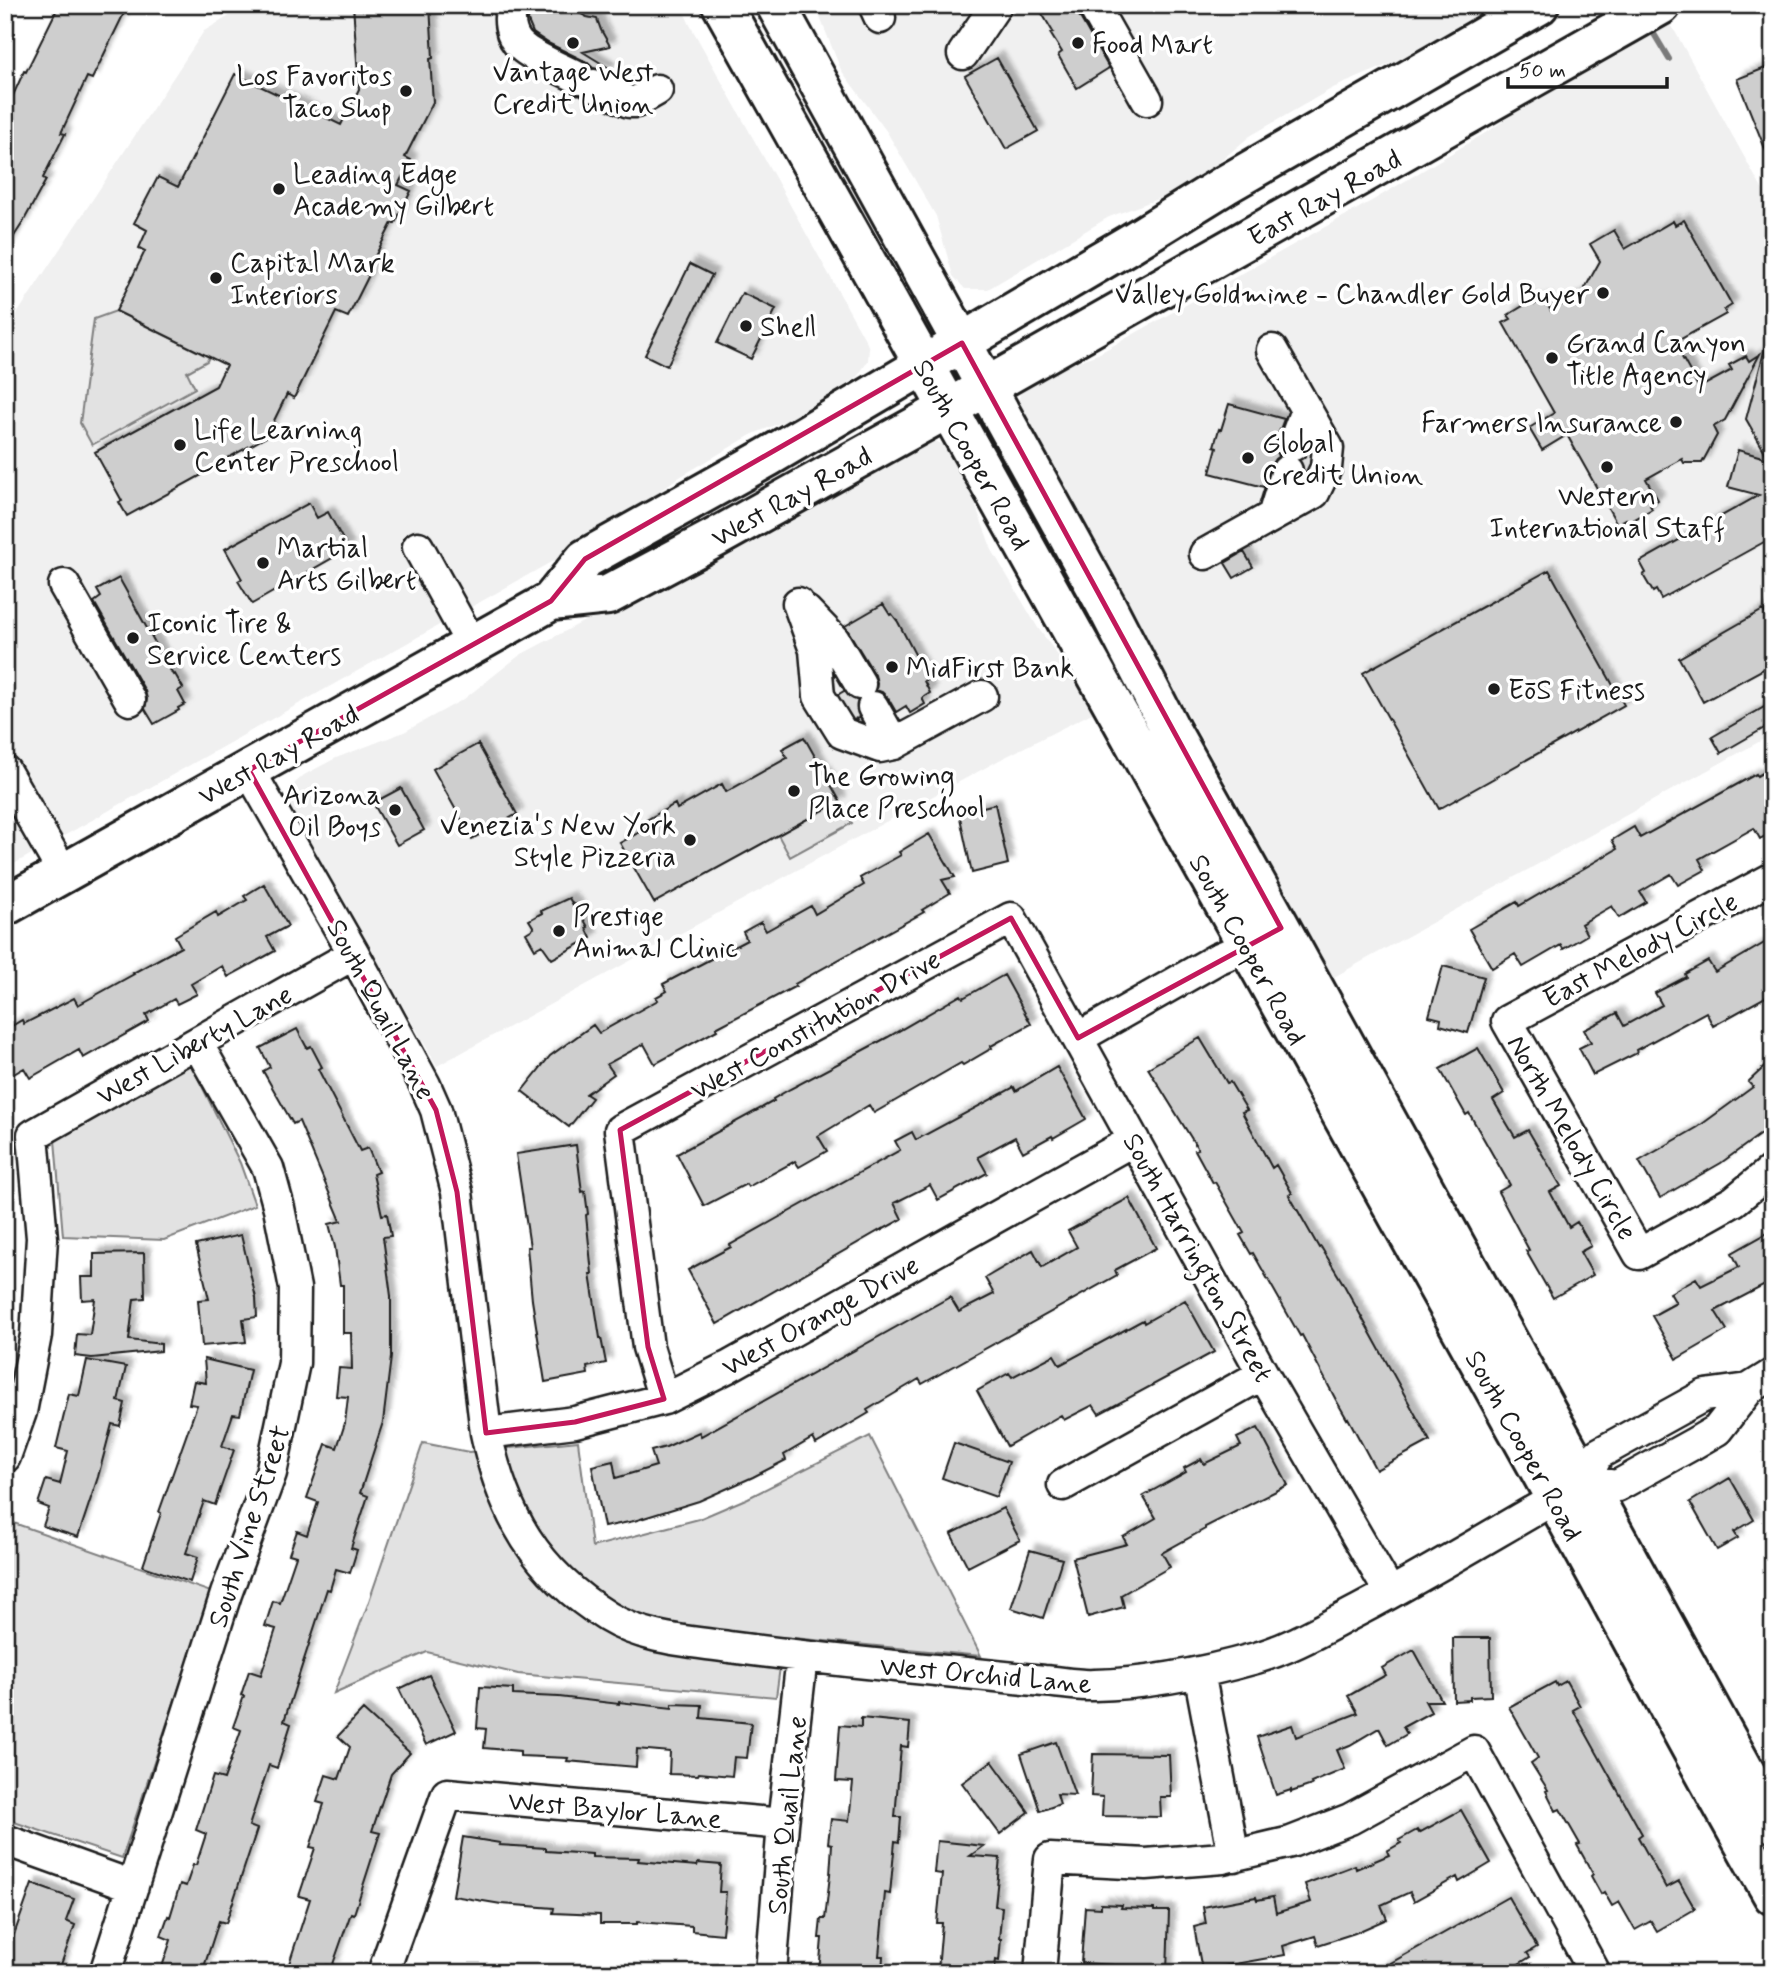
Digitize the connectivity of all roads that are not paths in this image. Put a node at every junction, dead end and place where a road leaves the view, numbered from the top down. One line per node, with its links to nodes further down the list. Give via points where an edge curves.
1 (513, 5): 11 (street, via 512,30 522,48 629,102)
2 (722, 5): 15 (main road, South Cooper Road)
3 (776, 5): 13 (main road, South Cooper Road)
4 (996, 5): 9 (street)
5 (1093, 5): 12 (street)
6 (1539, 5): 8 (main road, East Ray Road)
7 (1661, 5): 10 (main road, East Ray Road)
8 (1490, 34): 10 (main road); 13 (main road, East Ray Road)
9 (963, 54)
10 (1518, 88): 16 (main road, East Ray Road)
11 (657, 90)
12 (1147, 100)
13 (962, 343): 15 (main road, East Ray Road); 16 (main road, South Cooper Road)
14 (1272, 350): 18 (street)
15 (924, 365): 17 (main road, South Cooper Road); 23 (main road, West Ray Road, via 585,559)
16 (986, 388): 17 (main road, West Ray Road); 35 (main road, South Cooper Road)
17 (949, 408): 23 (main road, West Ray Road, via 608,595); 36 (main road, South Cooper Road)
18 (1303, 447): 19 (street); 19 (street, via 1328,448 1326,468 1314,493)
19 (1284, 510): 21 (street)
20 (418, 547): 24 (street)
21 (1205, 554)
22 (64, 584): 27 (street)
23 (551, 601): 24 (main road, West Ray Road)
24 (472, 645): 29 (main road, West Ray Road)
25 (815, 663): 28 (street); 28 (street, via 819,696 842,733); 28 (street, via 815,650 798,603 834,640)
26 (982, 696): 28 (street)
27 (131, 700)
28 (862, 716)
29 (249, 770): 31 (main road, West Ray Road); 37 (street, South Quail Lane)
30 (7, 786): 31 (street)
31 (64, 874): 33 (main road, West Ray Road)
32 (1773, 878): 38 (street, East Melody Circle)
33 (5, 906)
34 (1011, 918): 39 (street, South Harrington Street); 45 (street, West Constitution Drive, via 620,1130 648,1347)
35 (1281, 928): 36 (main road); 49 (main road, South Cooper Road)
36 (1248, 946): 39 (street); 49 (main road, South Cooper Road)
37 (354, 954): 40 (street, West Liberty Lane); 46 (street, South Quail Lane, via 436,1110 457,1192)
38 (1507, 1021): 42 (street, North Melody Circle, via 1639,1254 1734,1201)
39 (1078, 1038): 41 (street, South Harrington Street)
40 (197, 1043): 47 (street, West Liberty Lane, via 33,1135 42,1238 36,1335 21,1412); 57 (street, South Vine Street, via 268,1168 295,1288 294,1363 271,1473 226,1594)
41 (1134, 1140): 43 (street, South Harrington Street); 45 (street, West Orange Drive)
42 (1773, 1169)
43 (1263, 1374): 48 (street); 50 (street, South Harrington Street)
44 (1761, 1381): 49 (street, via 1704,1395 1598,1454)
45 (664, 1399): 46 (street, West Orange Drive, via 575,1422)
46 (486, 1433): 51 (street, West Orchid Lane, via 503,1495 521,1532 546,1567 593,1606 638,1632)
47 (5, 1457)
48 (1063, 1485)
49 (1570, 1490): 50 (street, West Orchid Lane); 53 (main road, South Cooper Road); 58 (main road, South Cooper Road, via 1693,1755)
50 (1390, 1594): 52 (street, West Orchid Lane, via 1289,1645)
51 (802, 1657): 52 (street, West Orchid Lane, via 1091,1685 1150,1682); 54 (street, South Quail Lane)
52 (1199, 1672): 56 (street)
53 (1773, 1823)
54 (783, 1824): 60 (street, West Baylor Lane, via 447,1794); 61 (street, South Quail Lane)
55 (5, 1840): 57 (street)
56 (1234, 1856): 62 (street, via 1146,1864 1050,1859); 63 (street, via 1291,1842 1350,1819 1474,1751)
57 (133, 1886): 59 (street, South Vine Street)
58 (1773, 1895)
59 (105, 1973)
60 (383, 1973)
61 (771, 1973)
62 (1040, 1973)
63 (1595, 1973)

